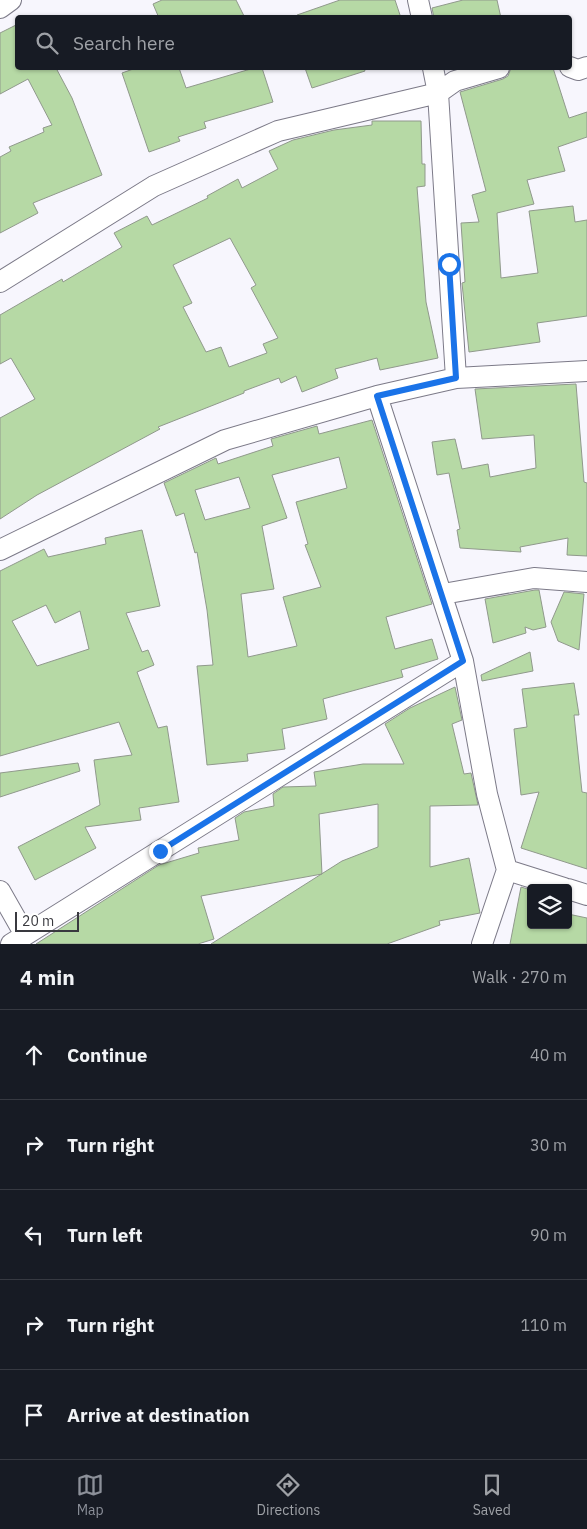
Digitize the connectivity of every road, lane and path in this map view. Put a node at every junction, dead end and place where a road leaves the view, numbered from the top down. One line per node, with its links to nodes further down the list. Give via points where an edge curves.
1 (11, 0): 3 (street)
2 (418, 0): 4 (street)
3 (0, 8)
4 (421, 15)
5 (587, 67): 6 (street, via 578,70)
6 (572, 68)
7 (433, 70): 9 (street)
8 (492, 70): 9 (street, via 455,81)
9 (438, 93): 10 (street, via 278,130 154,186); 12 (street)
10 (0, 282)
11 (587, 371): 12 (street)
12 (456, 378): 13 (street)
13 (377, 396): 14 (street, via 225,440); 16 (street)
14 (0, 550)
15 (587, 582): 16 (street, via 534,578)
16 (443, 594): 17 (street)
17 (463, 661): 18 (street, via 486,794); 23 (street)
18 (507, 870): 19 (street); 24 (street)
19 (551, 884)
20 (0, 890): 23 (street)
21 (572, 890): 22 (street)
22 (587, 895)
23 (18, 939)
24 (482, 944)

